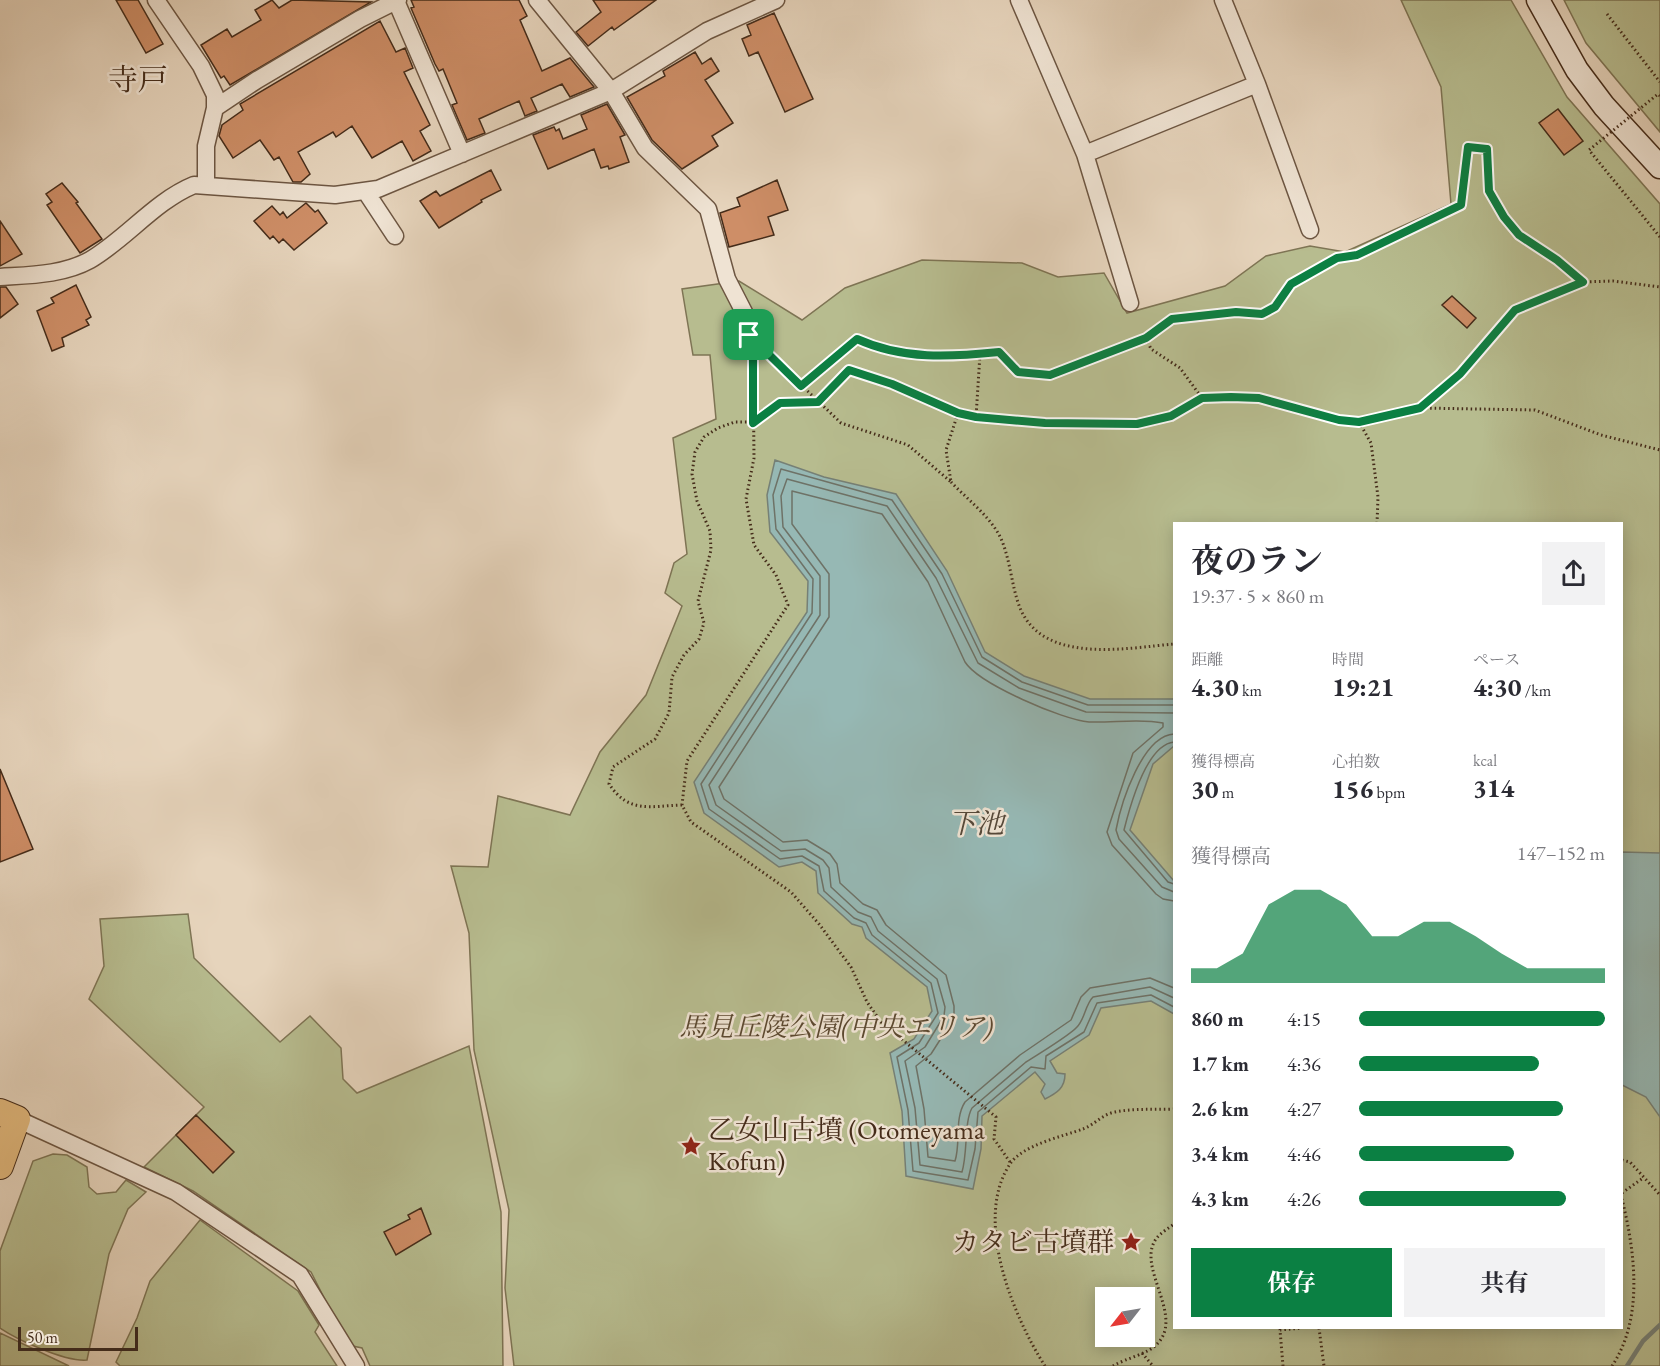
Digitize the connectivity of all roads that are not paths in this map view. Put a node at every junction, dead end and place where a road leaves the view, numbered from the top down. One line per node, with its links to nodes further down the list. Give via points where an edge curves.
1 (156, 0): 10 (street, via 209,79)
2 (397, 0): 10 (street); 11 (street)
3 (537, 0): 9 (street)
4 (776, 0): 9 (street, via 708,31)
5 (1019, 0): 12 (street)
6 (1222, 0): 8 (street)
7 (1538, 0): 13 (street, via 1590,88)
8 (1257, 84): 12 (street); 16 (street)
9 (611, 91): 11 (street); 20 (street, via 645,148 708,209 727,279)
10 (215, 108): 14 (street, via 206,146)
11 (462, 154): 15 (street)
12 (1085, 154): 19 (street)
13 (1660, 168)
14 (206, 184): 15 (street, via 334,195); 18 (street, via 194,185 175,196 88,261 49,273)
15 (366, 192): 17 (street)
16 (1310, 230)
17 (395, 236)
18 (0, 277)
19 (1130, 303)
20 (748, 327)
21 (9, 1115): 22 (main road); 23 (street, via 176,1192 300,1275)
22 (0, 1166)
23 (356, 1366)

